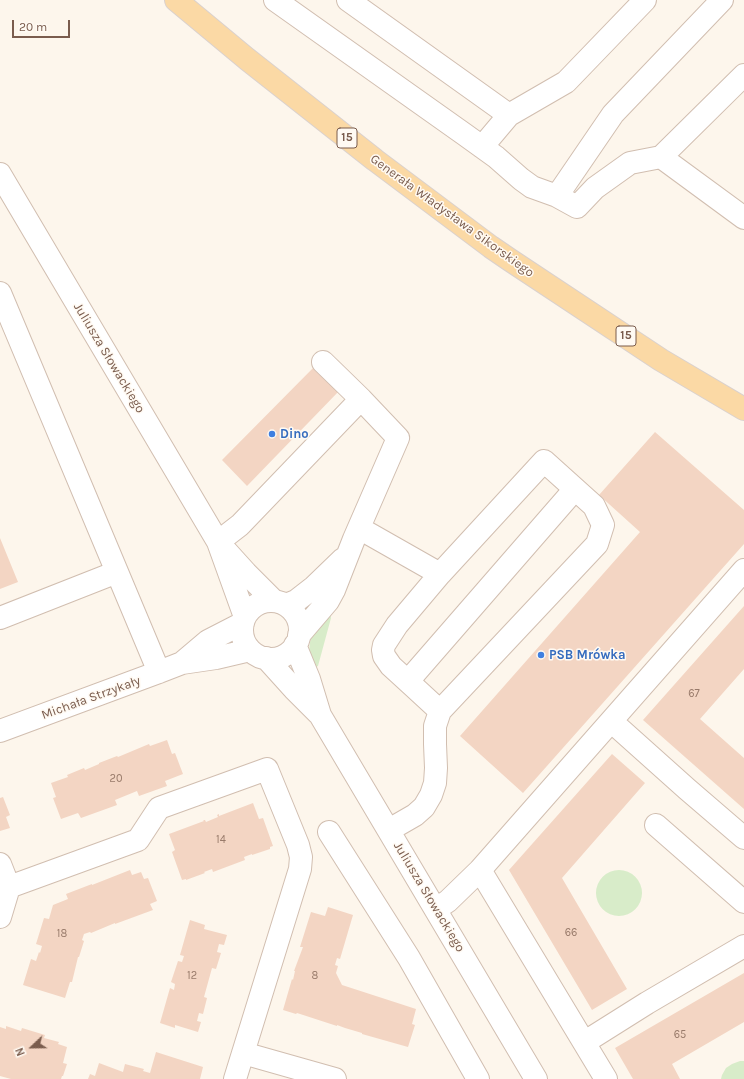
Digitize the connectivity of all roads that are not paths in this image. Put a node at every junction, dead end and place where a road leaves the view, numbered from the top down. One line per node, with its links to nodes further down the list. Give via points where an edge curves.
1 (176, 0): 16 (main road, Generała Władysława Sikorskiego / 15, via 375,160 491,247 661,360)
2 (275, 0): 8 (street)
3 (348, 0): 7 (street)
4 (645, 0): 7 (street, via 566,82)
5 (722, 0): 11 (street, via 614,114)
6 (744, 75): 9 (street)
7 (508, 115): 8 (street)
8 (482, 147): 11 (street, via 532,187)
9 (661, 157): 11 (street, via 630,163 595,188 577,207); 12 (street)
10 (0, 174): 19 (street, Juliusza Słowackiego)
11 (556, 196)
12 (744, 218)
13 (0, 293): 22 (street)
14 (323, 362): 15 (street)
15 (361, 399): 18 (street, via 398,438); 19 (street, via 240,525)
16 (744, 409)
17 (576, 489): 23 (street, via 544,461); 31 (street); 32 (street, via 594,506 603,525 597,544)
18 (359, 528): 20 (street); 23 (street)
19 (218, 542): 24 (street, Juliusza Słowackiego, via 246,573); 26 (street, Juliusza Słowackiego)
20 (348, 554): 24 (street, via 314,587 296,600); 27 (street, via 328,601)
21 (744, 570): 34 (street)
22 (117, 572): 25 (street); 30 (street)
23 (440, 574): 31 (street, via 397,625 384,645 386,660)
24 (280, 603): 26 (street, via 260,603 249,611); 27 (street, via 292,610 297,618 300,626)
25 (0, 618)
26 (244, 620): 28 (street, via 242,632 245,642); 29 (street, Michała Strzykały, via 208,641)
27 (297, 640): 28 (street, via 290,652 283,656 274,658); 33 (street, Juliusza Słowackiego)
28 (258, 654): 29 (street, Michała Strzykały); 33 (street, Juliusza Słowackiego)
29 (182, 663): 30 (street, Michała Strzykały)
30 (159, 672): 35 (street, Michała Strzykały)
31 (408, 681): 32 (street)
32 (440, 711): 37 (street, via 435,726 436,768 431,795 424,807 415,815)
33 (320, 715): 37 (street, Juliusza Słowackiego)
34 (611, 721): 39 (street); 41 (street)
35 (0, 731)
36 (656, 825): 43 (street)
37 (389, 830): 44 (street, Juliusza Słowackiego)
38 (329, 832): 51 (street, via 409,958)
39 (744, 838)
40 (0, 864): 42 (street)
41 (480, 870): 44 (street); 47 (street)
42 (9, 887): 45 (street); 48 (street, via 138,840 159,808 268,769 298,845 300,869)
43 (744, 902)
44 (442, 905): 52 (street, Juliusza Słowackiego)
45 (0, 916)
46 (744, 946): 47 (street)
47 (585, 1042): 53 (street)
48 (243, 1053): 49 (street); 50 (street)
49 (235, 1079)
50 (335, 1079)
51 (478, 1079)
52 (536, 1079)
53 (606, 1079)

